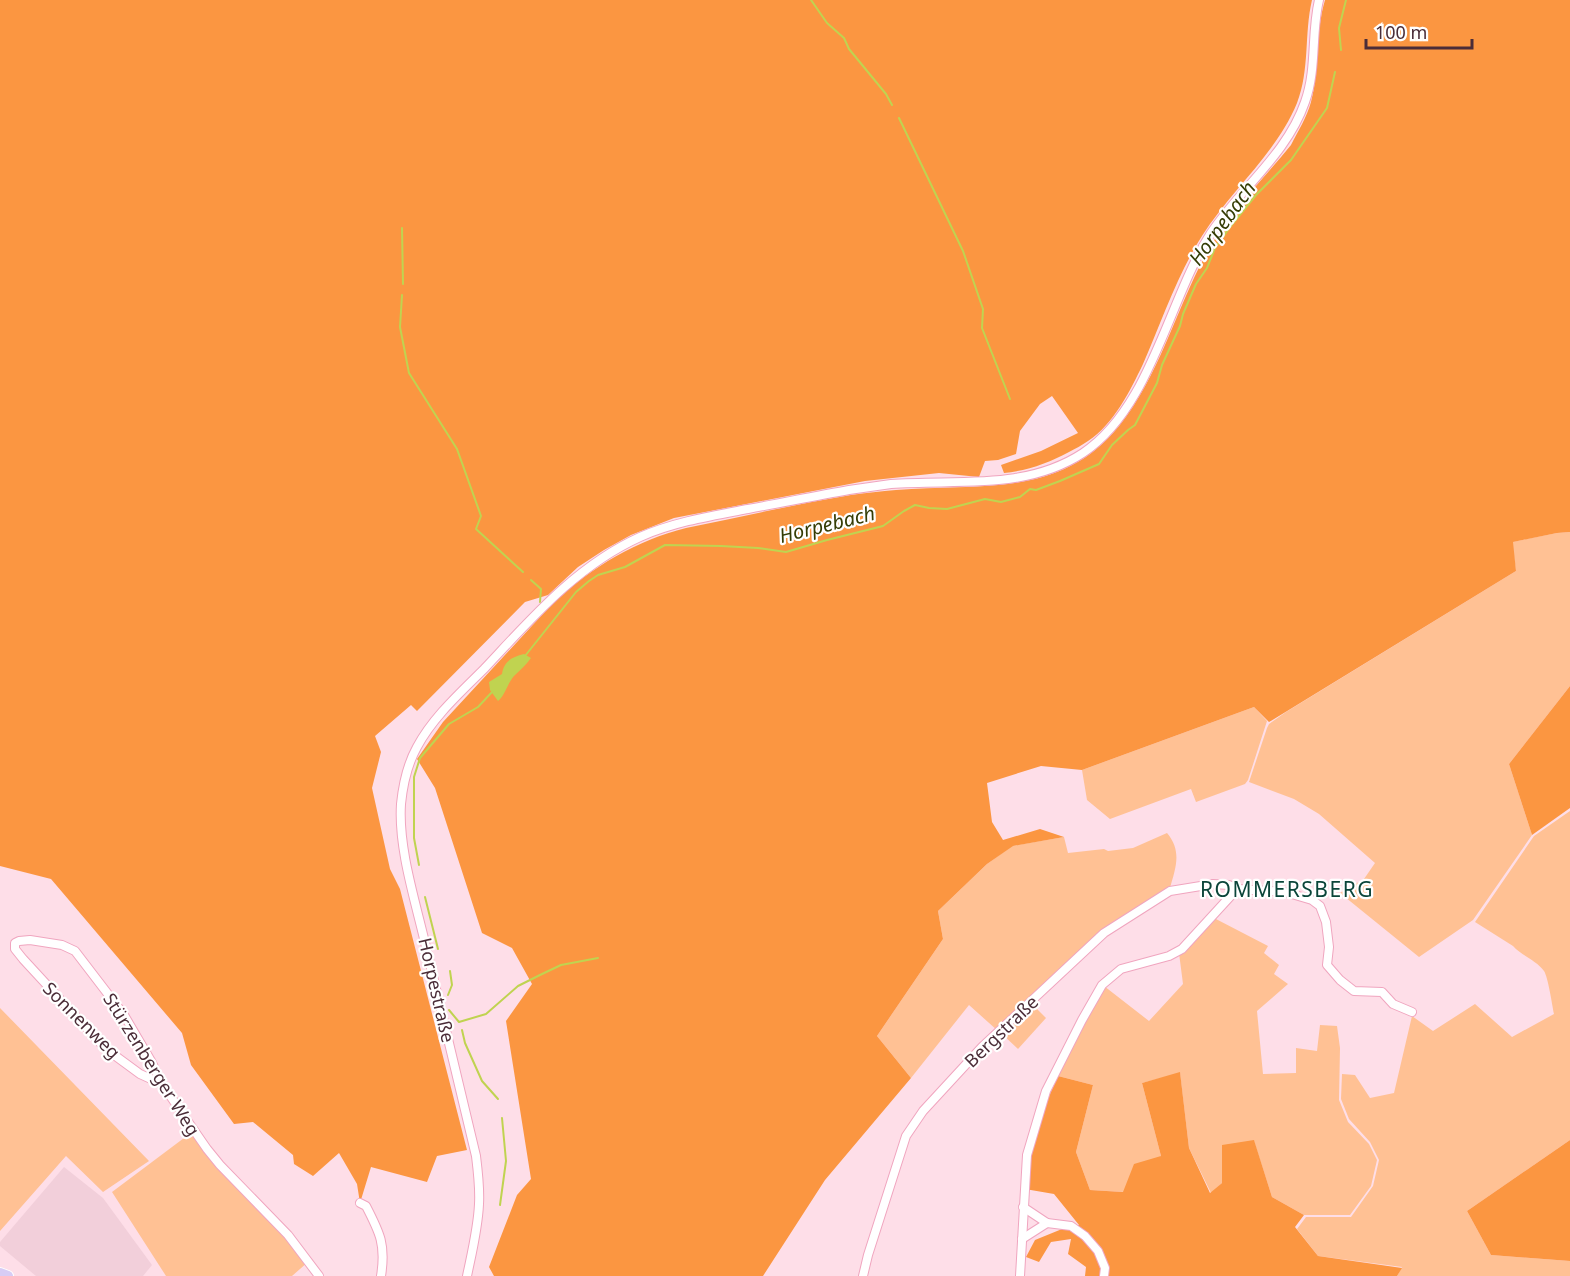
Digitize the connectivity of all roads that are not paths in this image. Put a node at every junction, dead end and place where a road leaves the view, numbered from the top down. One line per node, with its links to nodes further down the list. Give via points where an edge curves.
1 (1319, 0): 14 (street, Horpestraße, via 1311,78 1296,124 1211,234 1131,399 1107,432 1089,448 1046,471 1010,480 890,484 850,490 685,522 640,537 605,555 561,590 423,737 403,784 401,826 411,885 477,1156 479,1206)
2 (1237, 889): 4 (street, via 1285,892 1312,900 1320,906 1326,922 1327,965 1353,991 1382,992 1393,1004); 7 (street, via 1182,949 1121,969 1102,985 1046,1090 1027,1155); 15 (street, Bergstraße, via 1213,884 1170,891 1104,933 982,1047 922,1111 906,1137)
3 (15, 943): 5 (street, Sonnenweg, via 23,959 106,1049 140,1074); 5 (street, Stürzenberger Weg, via 30,940 75,951 124,1015)
4 (1412, 1012)
5 (162, 1084): 12 (street, Stürzenberger Weg, via 220,1165 288,1235)
6 (360, 1203): 13 (street, via 366,1206 382,1240)
7 (1023, 1207): 8 (street); 9 (street)
8 (1047, 1223): 9 (street); 17 (street, via 1071,1226 1084,1236 1098,1251)
9 (1022, 1239): 16 (street)
10 (0, 1273): 11 (main road)
11 (8, 1276)
12 (319, 1276)
13 (381, 1276)
14 (467, 1276)
15 (863, 1276)
16 (1020, 1276)
17 (1104, 1276)

